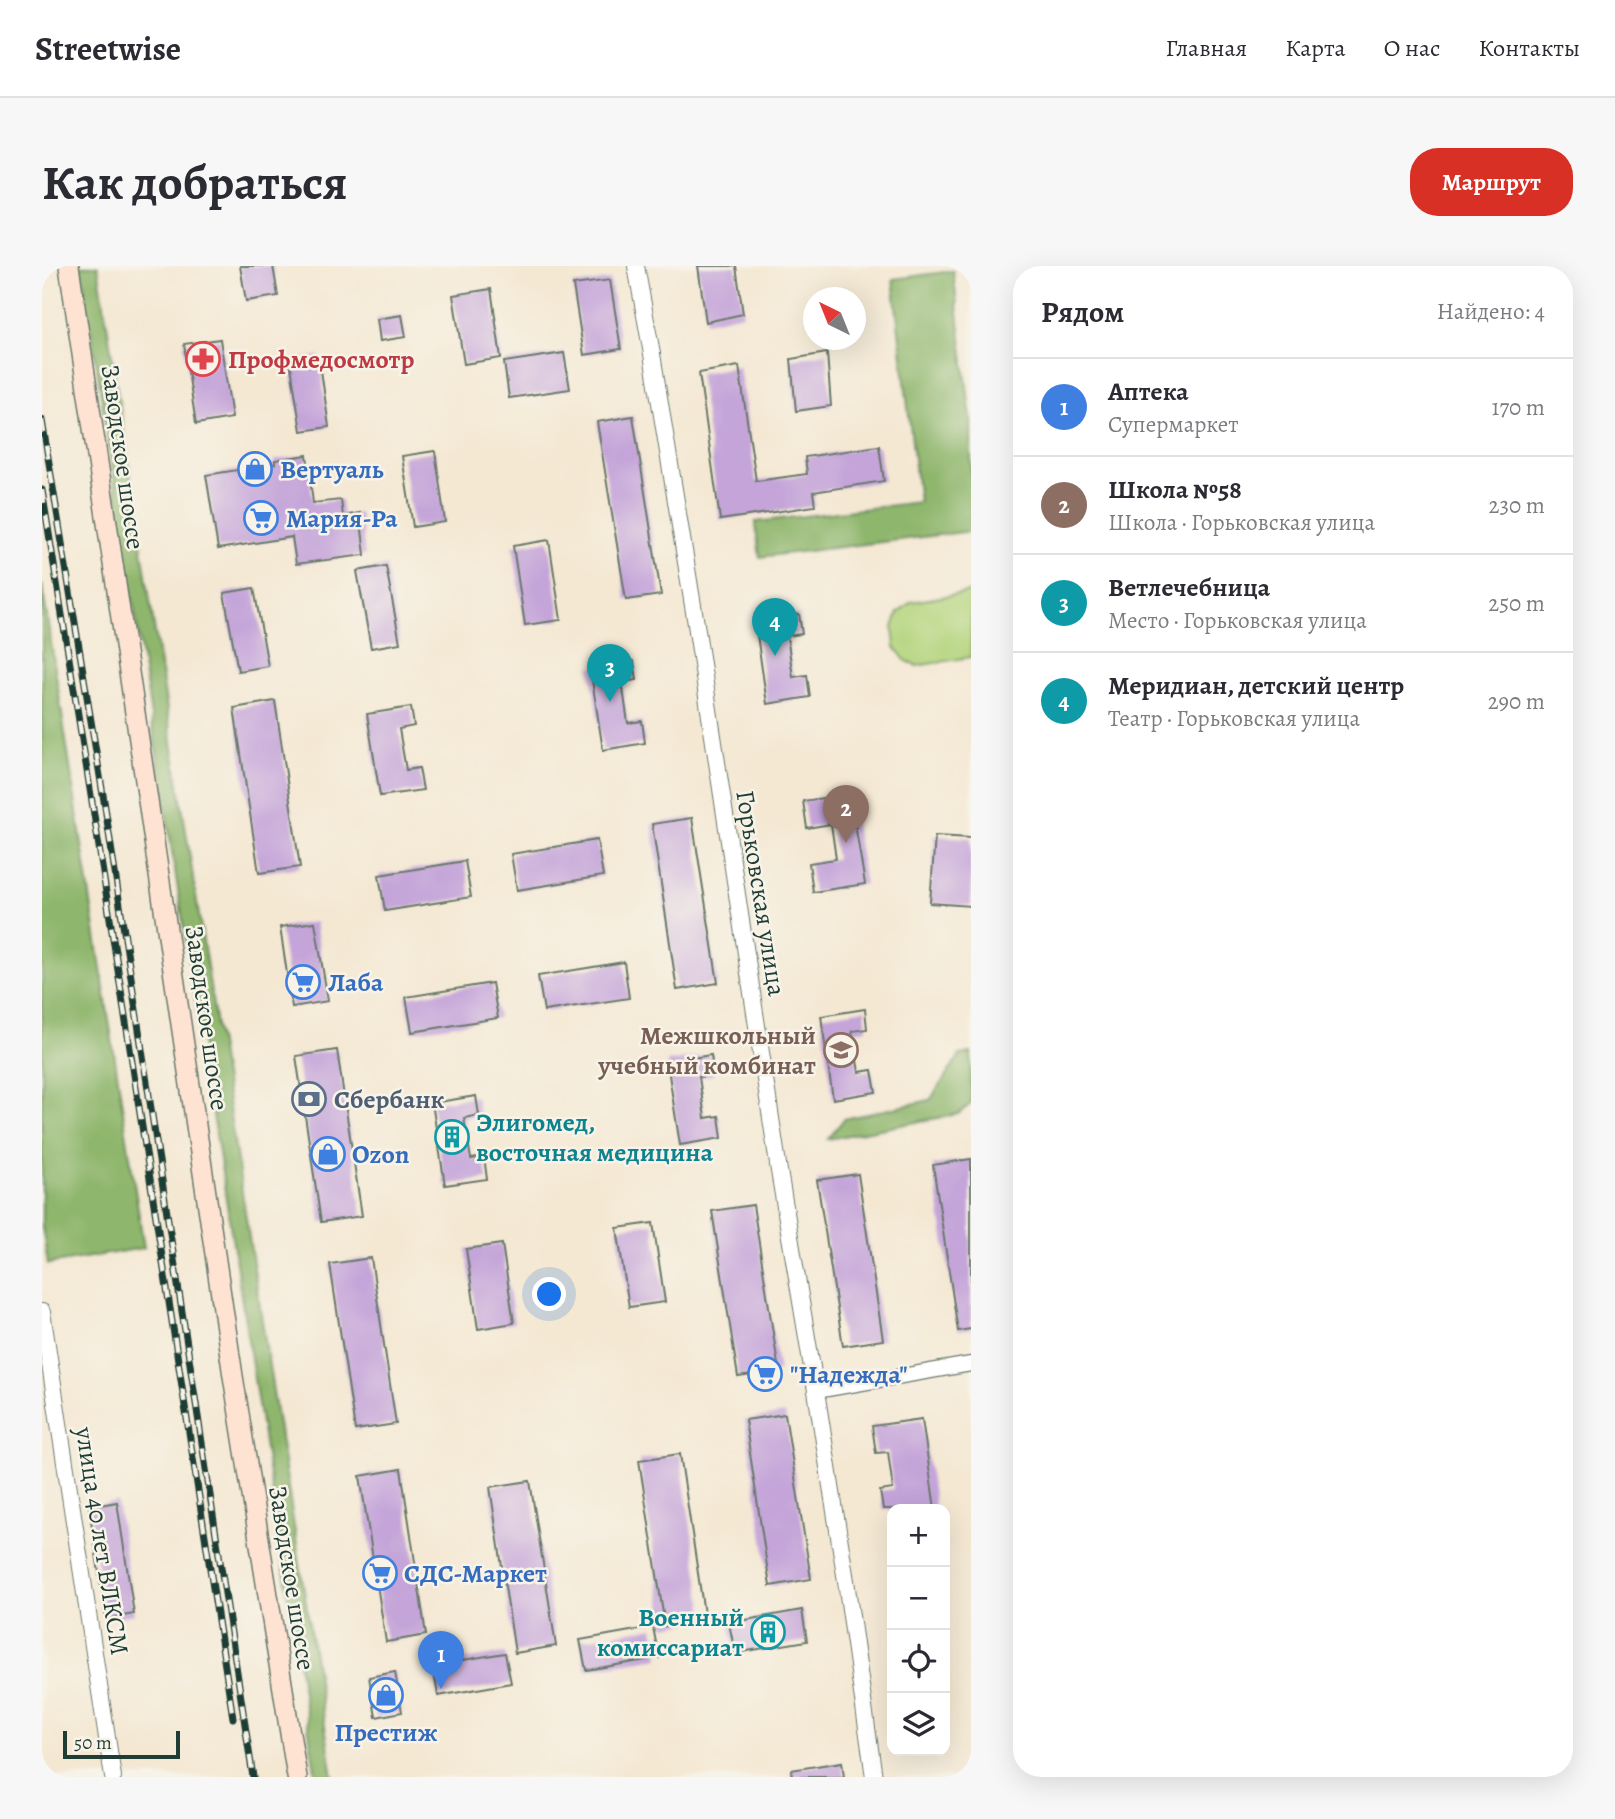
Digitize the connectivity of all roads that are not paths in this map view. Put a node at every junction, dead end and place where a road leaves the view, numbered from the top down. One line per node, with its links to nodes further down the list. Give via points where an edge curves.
1 (69, 266): 7 (main road, Заводское шоссе)
2 (636, 266): 5 (street, Горьковская улица)
3 (42, 1312): 6 (street, улица 40 лет ВЛКСМ)
4 (971, 1364): 5 (street)
5 (816, 1391): 8 (street, Горьковская улица)
6 (113, 1777)
7 (297, 1777)
8 (874, 1777)

